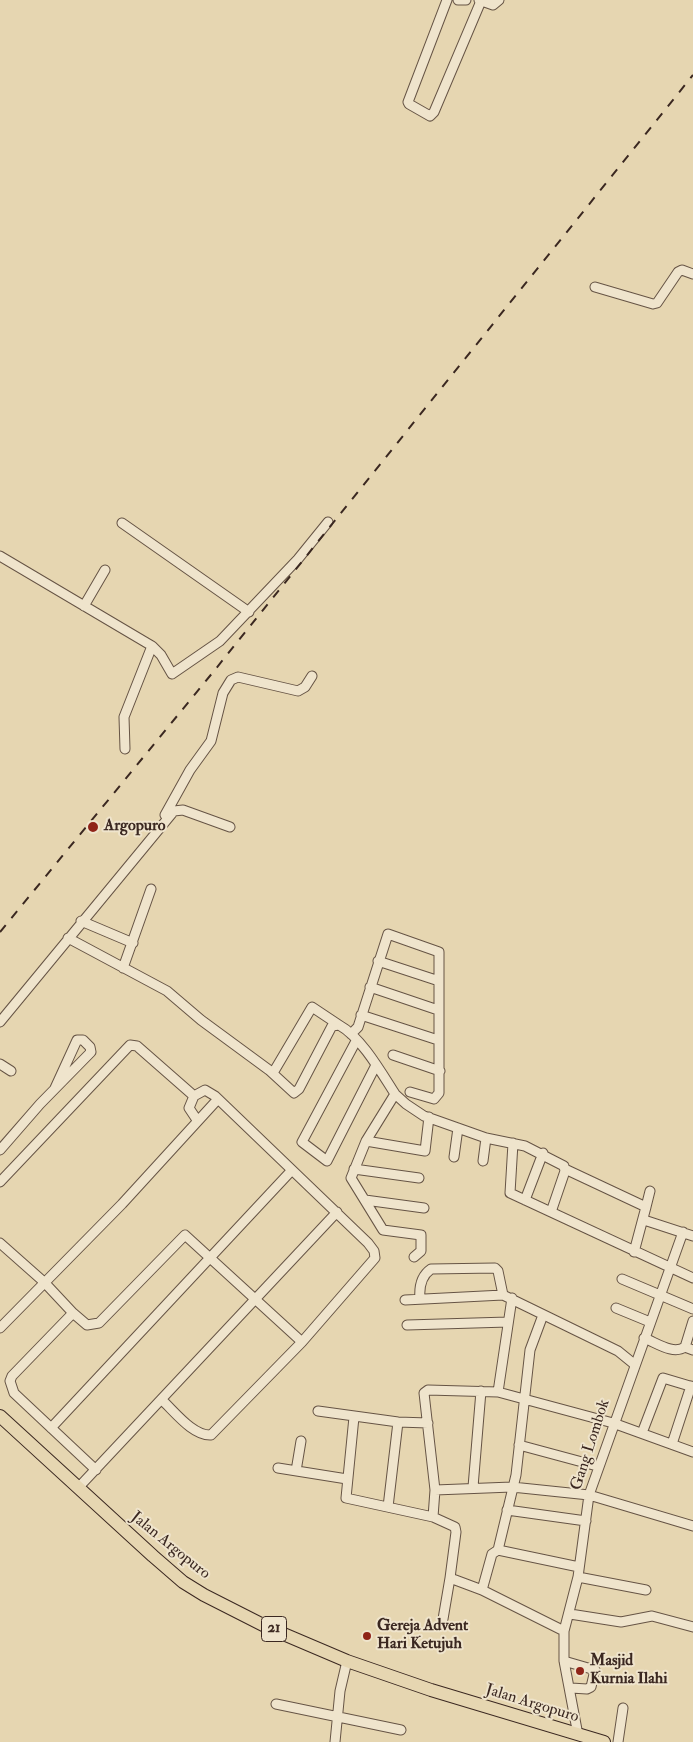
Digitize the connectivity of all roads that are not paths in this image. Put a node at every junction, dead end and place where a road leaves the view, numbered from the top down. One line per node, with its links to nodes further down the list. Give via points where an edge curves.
1 (447, 0): 4 (street, via 408,102 430,116)
2 (458, 0): 3 (street)
3 (466, 0)
4 (480, 0): 5 (street, via 495,5)
5 (499, 0)
6 (693, 274): 7 (street, via 682,270 678,272 657,303 652,304)
7 (595, 287)
8 (328, 522): 13 (street)
9 (122, 523): 13 (street)
10 (0, 556): 12 (street)
11 (104, 570): 12 (street)
12 (84, 606): 14 (street)
13 (249, 612): 14 (street, via 220,641 172,674 162,654)
14 (152, 646): 16 (street, via 124,717)
15 (312, 676): 18 (street, via 298,691 238,677 231,680 223,693 211,741 186,777)
16 (125, 749)
17 (230, 827): 18 (street, via 180,809 174,811)
18 (155, 833): 20 (street)
19 (151, 889): 22 (street)
20 (81, 922): 21 (street); 22 (street)
21 (68, 938): 24 (street); 29 (street)
22 (133, 944): 24 (street)
23 (378, 960): 25 (street); 25 (street, via 386,936 390,934 439,952); 26 (street)
24 (123, 968): 38 (street, via 167,991)
25 (439, 980): 27 (street)
26 (370, 987): 27 (street); 28 (street)
27 (438, 1010): 32 (street)
28 (361, 1015): 31 (street); 32 (street)
29 (0, 1022)
30 (339, 1025): 31 (street); 38 (street, via 312,1007); 38 (street, via 332,1026 297,1092 294,1093)
31 (354, 1038): 35 (street); 35 (street, via 302,1142 327,1161)
32 (438, 1040): 37 (street)
33 (394, 1055): 37 (street)
34 (0, 1064): 36 (street)
35 (376, 1065): 41 (street)
36 (11, 1071)
37 (440, 1071): 40 (street, via 439,1094 434,1099)
38 (272, 1073)
39 (55, 1088): 39 (street, via 91,1052 82,1040 77,1040); 50 (street)
40 (410, 1092)
41 (395, 1094): 44 (street, via 413,1110); 48 (street)
42 (194, 1096): 43 (street, via 205,1090); 45 (street, via 189,1108); 58 (street, via 137,1046 130,1045)
43 (218, 1099): 45 (street); 56 (street)
44 (430, 1117): 46 (street); 48 (street, via 425,1151)
45 (197, 1120): 76 (street, via 122,1204)
46 (458, 1128): 47 (street); 52 (street)
47 (486, 1138): 49 (street); 53 (street)
48 (366, 1141): 54 (street)
49 (513, 1143): 51 (street); 61 (street, via 510,1193)
50 (0, 1150)
51 (543, 1153): 55 (street); 61 (street)
52 (454, 1157)
53 (483, 1161)
54 (354, 1169): 57 (street); 60 (street, via 351,1178)
55 (565, 1169): 62 (street); 65 (street)
56 (292, 1170): 64 (street); 72 (street)
57 (419, 1178)
58 (0, 1182)
59 (650, 1191): 62 (street)
60 (365, 1200): 63 (street); 71 (street, via 383,1230 421,1235 421,1251)
61 (525, 1200): 65 (street)
62 (646, 1207): 66 (street)
63 (424, 1208)
64 (337, 1212): 79 (street); 92 (street, via 368,1243 374,1251 374,1258)
65 (551, 1212): 70 (street)
66 (644, 1220): 67 (street); 70 (street)
67 (683, 1232): 68 (street); 73 (street, Gang Lombok)
68 (693, 1236)
69 (0, 1243): 76 (street)
70 (634, 1252): 73 (street)
71 (414, 1257)
72 (212, 1258): 79 (street); 84 (street, via 185,1235 99,1323 87,1325); 108 (street)
73 (672, 1267): 74 (street); 77 (street, Gang Lombok)
74 (693, 1278)
75 (622, 1279): 77 (street)
76 (44, 1282): 84 (street); 90 (street)
77 (660, 1295): 83 (street); 88 (street, Gang Lombok)
78 (508, 1297): 80 (street); 80 (street, via 495,1268 431,1270 420,1287); 85 (street); 87 (street)
79 (255, 1299): 92 (street); 101 (street)
80 (420, 1299): 81 (street)
81 (404, 1300)
82 (616, 1308): 88 (street)
83 (693, 1309)
84 (73, 1314): 108 (street, via 10,1381 14,1393)
85 (543, 1315): 94 (street); 100 (street, via 530,1350)
86 (693, 1321): 93 (street)
87 (508, 1322): 89 (street); 99 (street)
88 (650, 1322): 91 (street, Gang Lombok)
89 (407, 1324)
90 (0, 1328)
91 (644, 1338): 93 (street, via 673,1350); 95 (street, Gang Lombok)
92 (302, 1342): 101 (street, via 211,1434 204,1435 195,1430)
93 (689, 1348)
94 (618, 1350): 95 (street); 96 (street)
95 (639, 1351): 96 (street, Gang Lombok)
96 (634, 1364): 107 (street, Gang Lombok)
97 (692, 1386): 109 (street, via 663,1378); 111 (street)
98 (481, 1391): 99 (street); 106 (street, via 425,1391); 119 (street)
99 (498, 1392): 100 (street)
100 (524, 1398): 107 (street); 112 (street)
101 (162, 1400): 116 (street)
102 (318, 1411): 104 (street)
103 (0, 1416): 121 (highway, Jalan Argopuro / 21)
104 (354, 1417): 105 (street); 118 (street)
105 (398, 1422): 106 (street); 124 (street)
106 (428, 1423): 122 (street)
107 (613, 1423): 109 (street); 114 (street, Gang Lombok)
108 (51, 1428): 116 (street)
109 (642, 1433): 111 (street)
110 (301, 1441): 117 (street)
111 (672, 1444): 113 (street)
112 (519, 1445): 114 (street); 120 (street)
113 (693, 1452)
114 (597, 1466): 123 (street, Gang Lombok)
115 (278, 1468): 117 (street)
116 (96, 1470): 121 (street)
117 (296, 1471): 118 (street)
118 (346, 1479): 124 (street, via 346,1498)
119 (473, 1487): 120 (street); 122 (street)
120 (512, 1487): 123 (street); 125 (street)
121 (78, 1488): 139 (highway, Jalan Argopuro / 21, via 183,1582 244,1616)
122 (435, 1490): 126 (street)
123 (589, 1495): 127 (street, Gang Lombok); 128 (street)
124 (388, 1507): 126 (street)
125 (507, 1510): 127 (street); 129 (street)
126 (433, 1517): 132 (street, via 456,1527)
127 (586, 1521): 130 (street, Gang Lombok)
128 (693, 1526)
129 (498, 1550): 130 (street); 133 (street, via 492,1554)
130 (579, 1567): 131 (street, Gang Lombok)
131 (578, 1577): 134 (street); 135 (street, Gang Lombok)
132 (450, 1578): 133 (street); 136 (street)
133 (482, 1590): 138 (street)
134 (646, 1590)
135 (570, 1614): 137 (street, via 621,1622 652,1616); 138 (street, Gang Lombok)
136 (443, 1619)
137 (693, 1627)
138 (564, 1631): 140 (street, Gang Lombok)
139 (347, 1661): 144 (street); 146 (highway, Jalan Argopuro / 21)
140 (564, 1661): 141 (street, Gang Lombok); 141 (street, via 595,1670 591,1687 587,1690)
141 (571, 1688): 146 (street, Gang Lombok)
142 (276, 1704): 144 (street)
143 (623, 1708): 149 (street)
144 (337, 1717): 145 (street); 147 (street)
145 (402, 1730)
146 (578, 1735): 148 (highway, Jalan Argopuro / 21)
147 (335, 1742)
148 (604, 1742)
149 (618, 1742)

